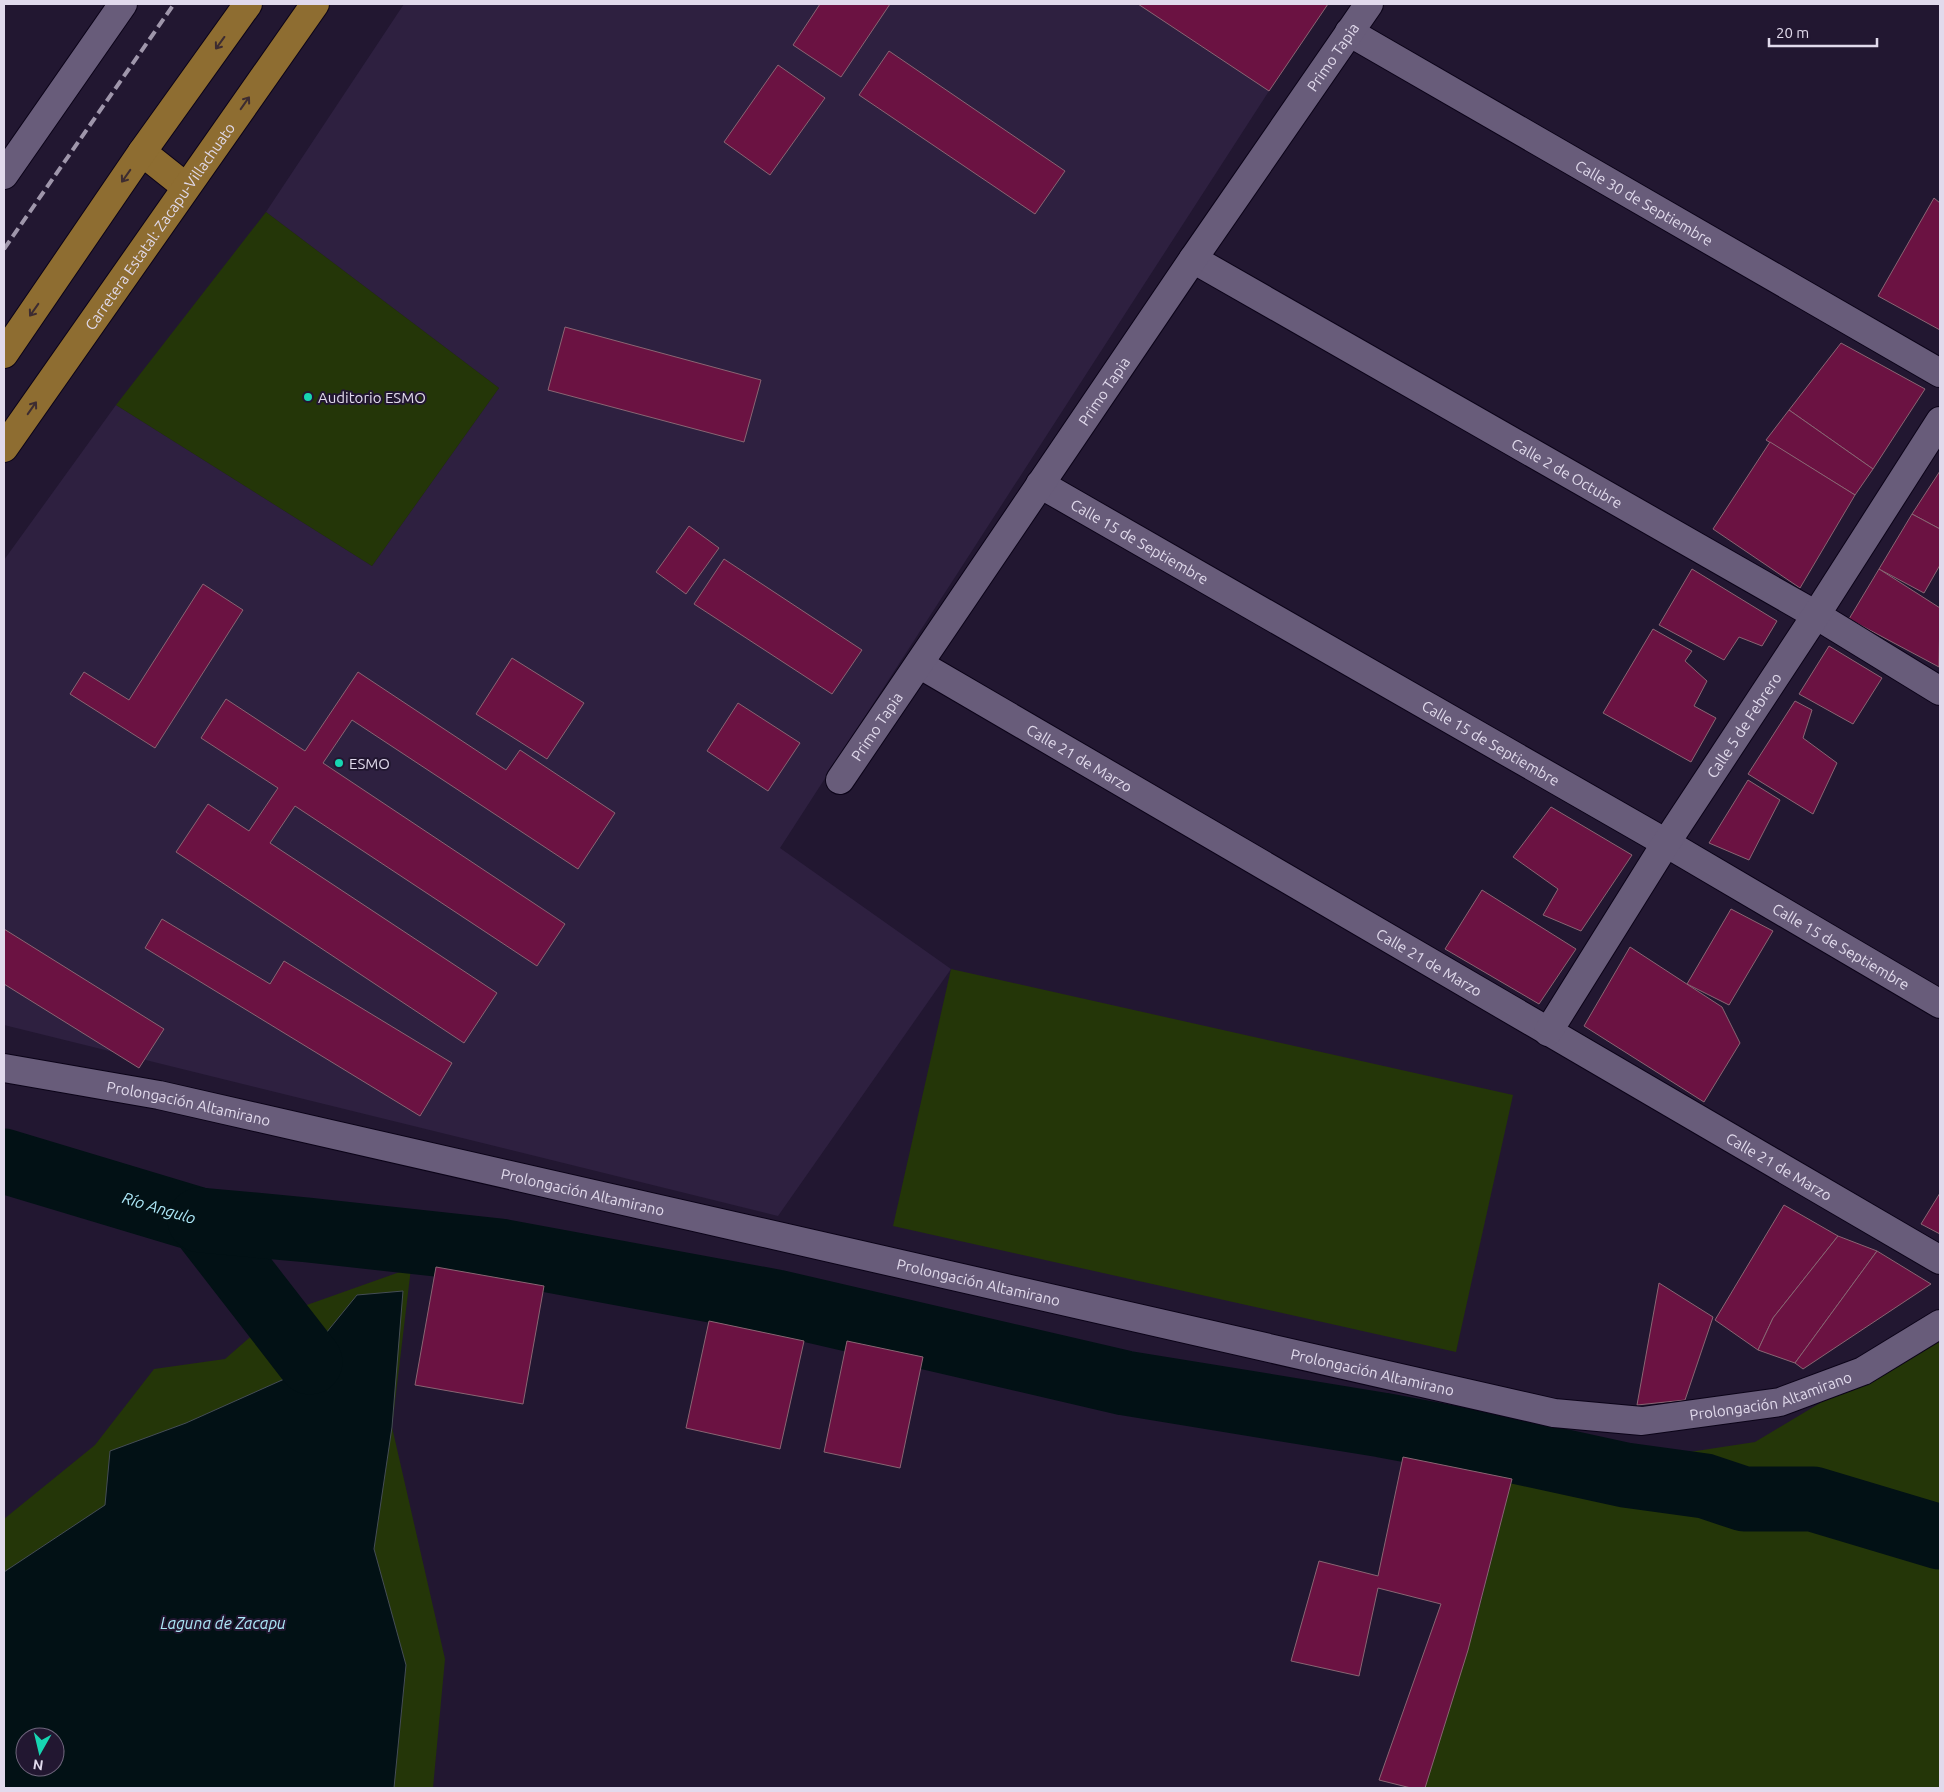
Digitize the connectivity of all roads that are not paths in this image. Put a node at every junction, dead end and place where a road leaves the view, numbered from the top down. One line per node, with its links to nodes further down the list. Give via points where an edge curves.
1 (123, 4): 7 (street)
2 (248, 4): 6 (main road, one-way to 6)
3 (315, 4): 8 (main road, Carretera Estatal: Zacapu-Villachuato, one-way to 3)
4 (1369, 4): 5 (street, Primo Tapia)
5 (1349, 32): 9 (street, Primo Tapia); 11 (street, Calle 30 de Septiembre)
6 (142, 152): 8 (main road); 10 (main road, one-way to 10)
7 (4, 175)
8 (186, 187): 13 (main road, Carretera Estatal: Zacapu-Villachuato, one-way to 8)
9 (1193, 259): 14 (street, Primo Tapia); 15 (street, Calle 2 de Octubre)
10 (4, 354)
11 (1940, 374)
12 (1940, 421): 15 (street, Calle 5 de Febrero)
13 (4, 448)
14 (1040, 484): 16 (street, Primo Tapia); 19 (street, Calle 15 de Septiembre)
15 (1816, 615): 17 (street, Calle 2 de Octubre); 19 (street, Calle 5 de Febrero)
16 (919, 664): 18 (street, Primo Tapia); 21 (street, Calle 21 de Marzo)
17 (1940, 691)
18 (840, 780)
19 (1666, 843): 20 (street, Calle 15 de Septiembre); 21 (street, Calle 5 de Febrero)
20 (1940, 1004)
21 (1548, 1032): 23 (street, Calle 21 de Marzo)
22 (4, 1068): 24 (street, Prolongación Altamirano, via 168,1098 1554,1413 1642,1422 1780,1402 1863,1371)
23 (1940, 1260)
24 (1940, 1324)

